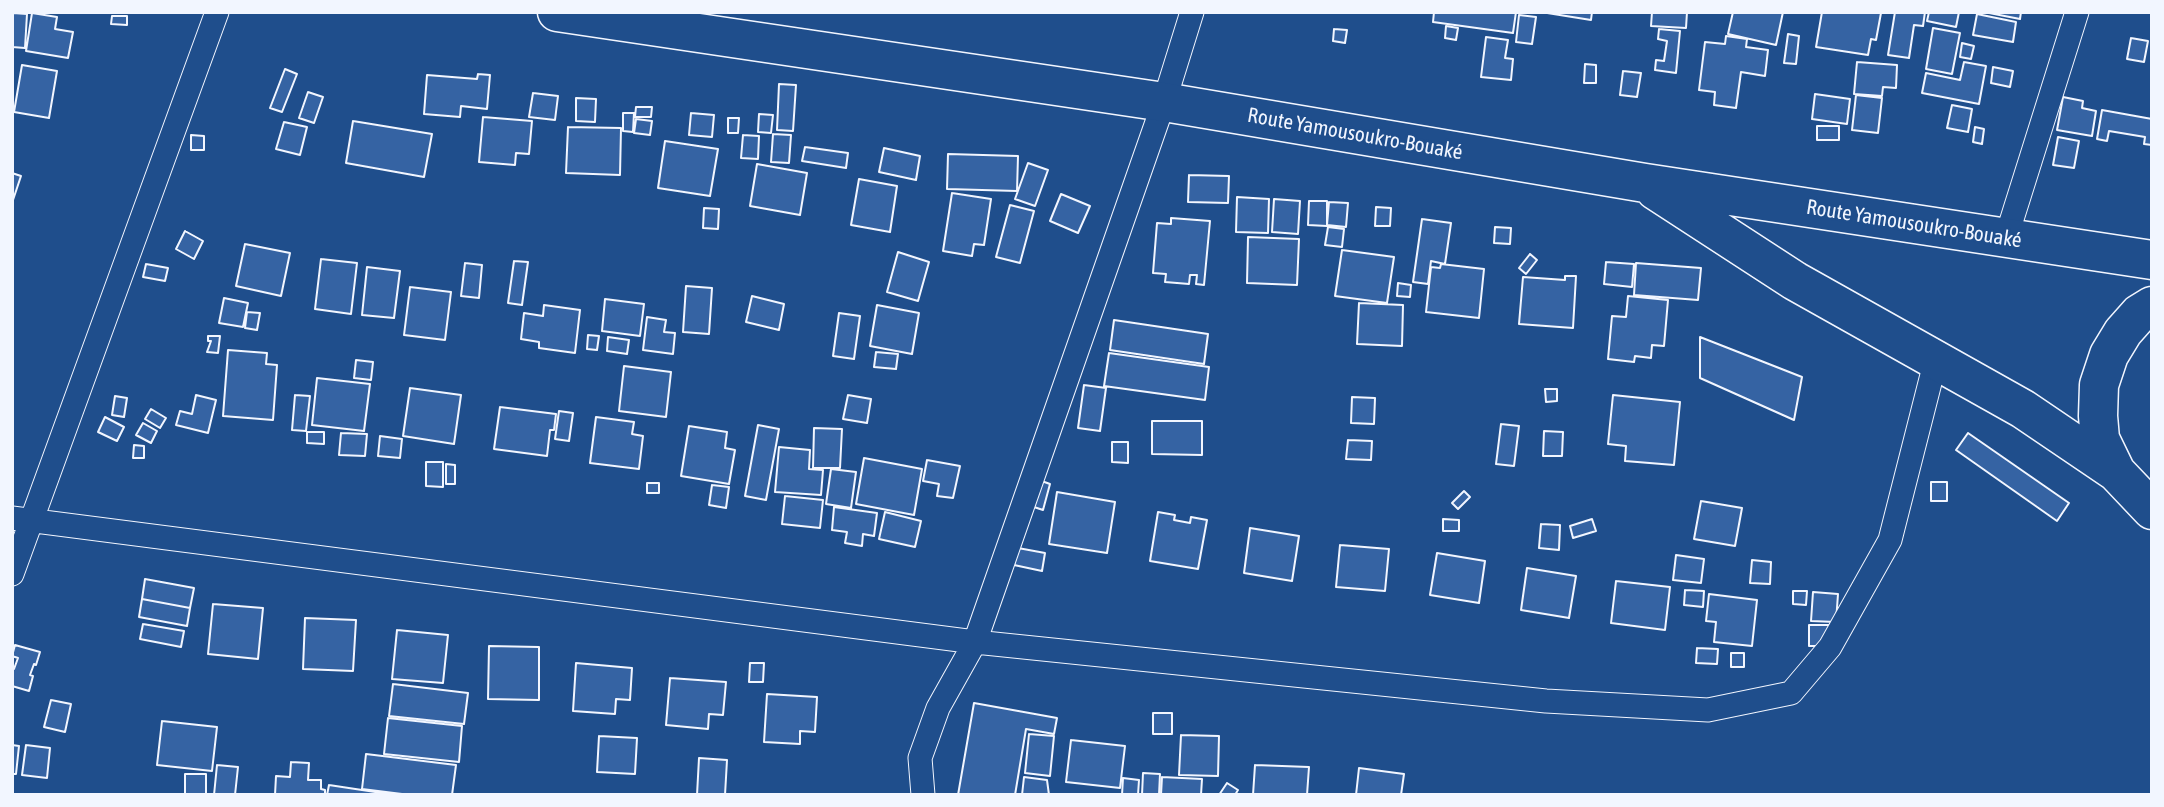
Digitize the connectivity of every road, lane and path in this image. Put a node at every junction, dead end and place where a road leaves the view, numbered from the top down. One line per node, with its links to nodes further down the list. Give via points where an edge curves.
1 (217, 12): 13 (street)
2 (557, 12): 5 (highway, Route Yamousoukro-Bouaké)
3 (1192, 12): 5 (street)
4 (2077, 12): 7 (street)
5 (1164, 102): 6 (highway, Route Yamousoukro-Bouaké); 15 (street)
6 (1645, 183): 7 (highway, Route Yamousoukro-Bouaké); 10 (highway, via 1795,281)
7 (2006, 239): 8 (highway, Route Yamousoukro-Bouaké)
8 (2152, 260)
9 (2152, 306): 11 (highway, via 2123,332 2099,385 2101,439)
10 (1936, 359): 11 (highway, via 2023,409); 15 (street, via 1890,540 1830,648 1791,693 1708,710 1559,702)
11 (2116, 472): 12 (highway)
12 (2152, 510)
13 (22, 520): 14 (street); 15 (street)
14 (12, 574)
15 (975, 642): 16 (street, via 938,708 920,758)
16 (923, 795)

